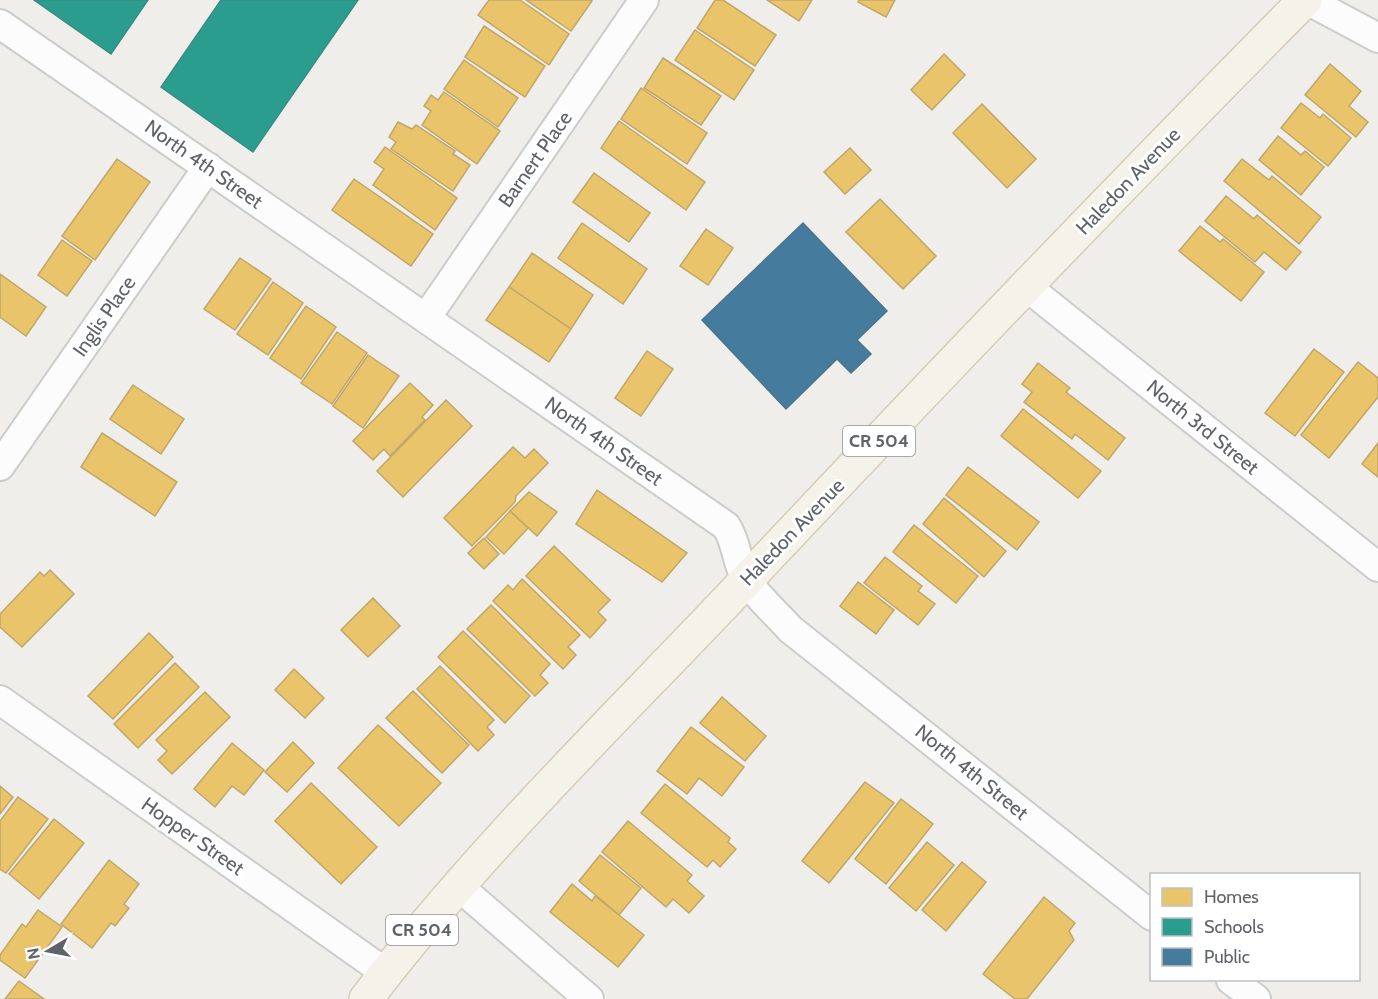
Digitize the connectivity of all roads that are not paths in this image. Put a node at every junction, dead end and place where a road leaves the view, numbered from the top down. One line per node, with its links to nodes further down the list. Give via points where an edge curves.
1 (644, 0): 7 (street, Barnert Place)
2 (1306, 0): 4 (street); 6 (main road, Haledon Avenue / CR 504)
3 (0, 24): 5 (street, North 4th Street)
4 (1378, 38)
5 (208, 167): 7 (street, North 4th Street); 8 (street, Inglis Place)
6 (1027, 286): 9 (street, North 3rd Street); 10 (main road, Haledon Avenue / CR 504)
7 (426, 318): 10 (street, North 4th Street, via 726,526)
8 (0, 466)
9 (1378, 567)
10 (746, 580): 12 (main road, Haledon Avenue / CR 504); 13 (street, North 4th Street, via 790,629)
11 (0, 700): 14 (street, Hopper Street)
12 (457, 885): 14 (main road, Haledon Avenue / CR 504); 17 (street)
13 (1150, 914)
14 (386, 973): 16 (main road, Haledon Avenue / CR 504)
15 (1232, 981): 18 (street)
16 (366, 999)
17 (589, 999)
18 (1256, 999)

